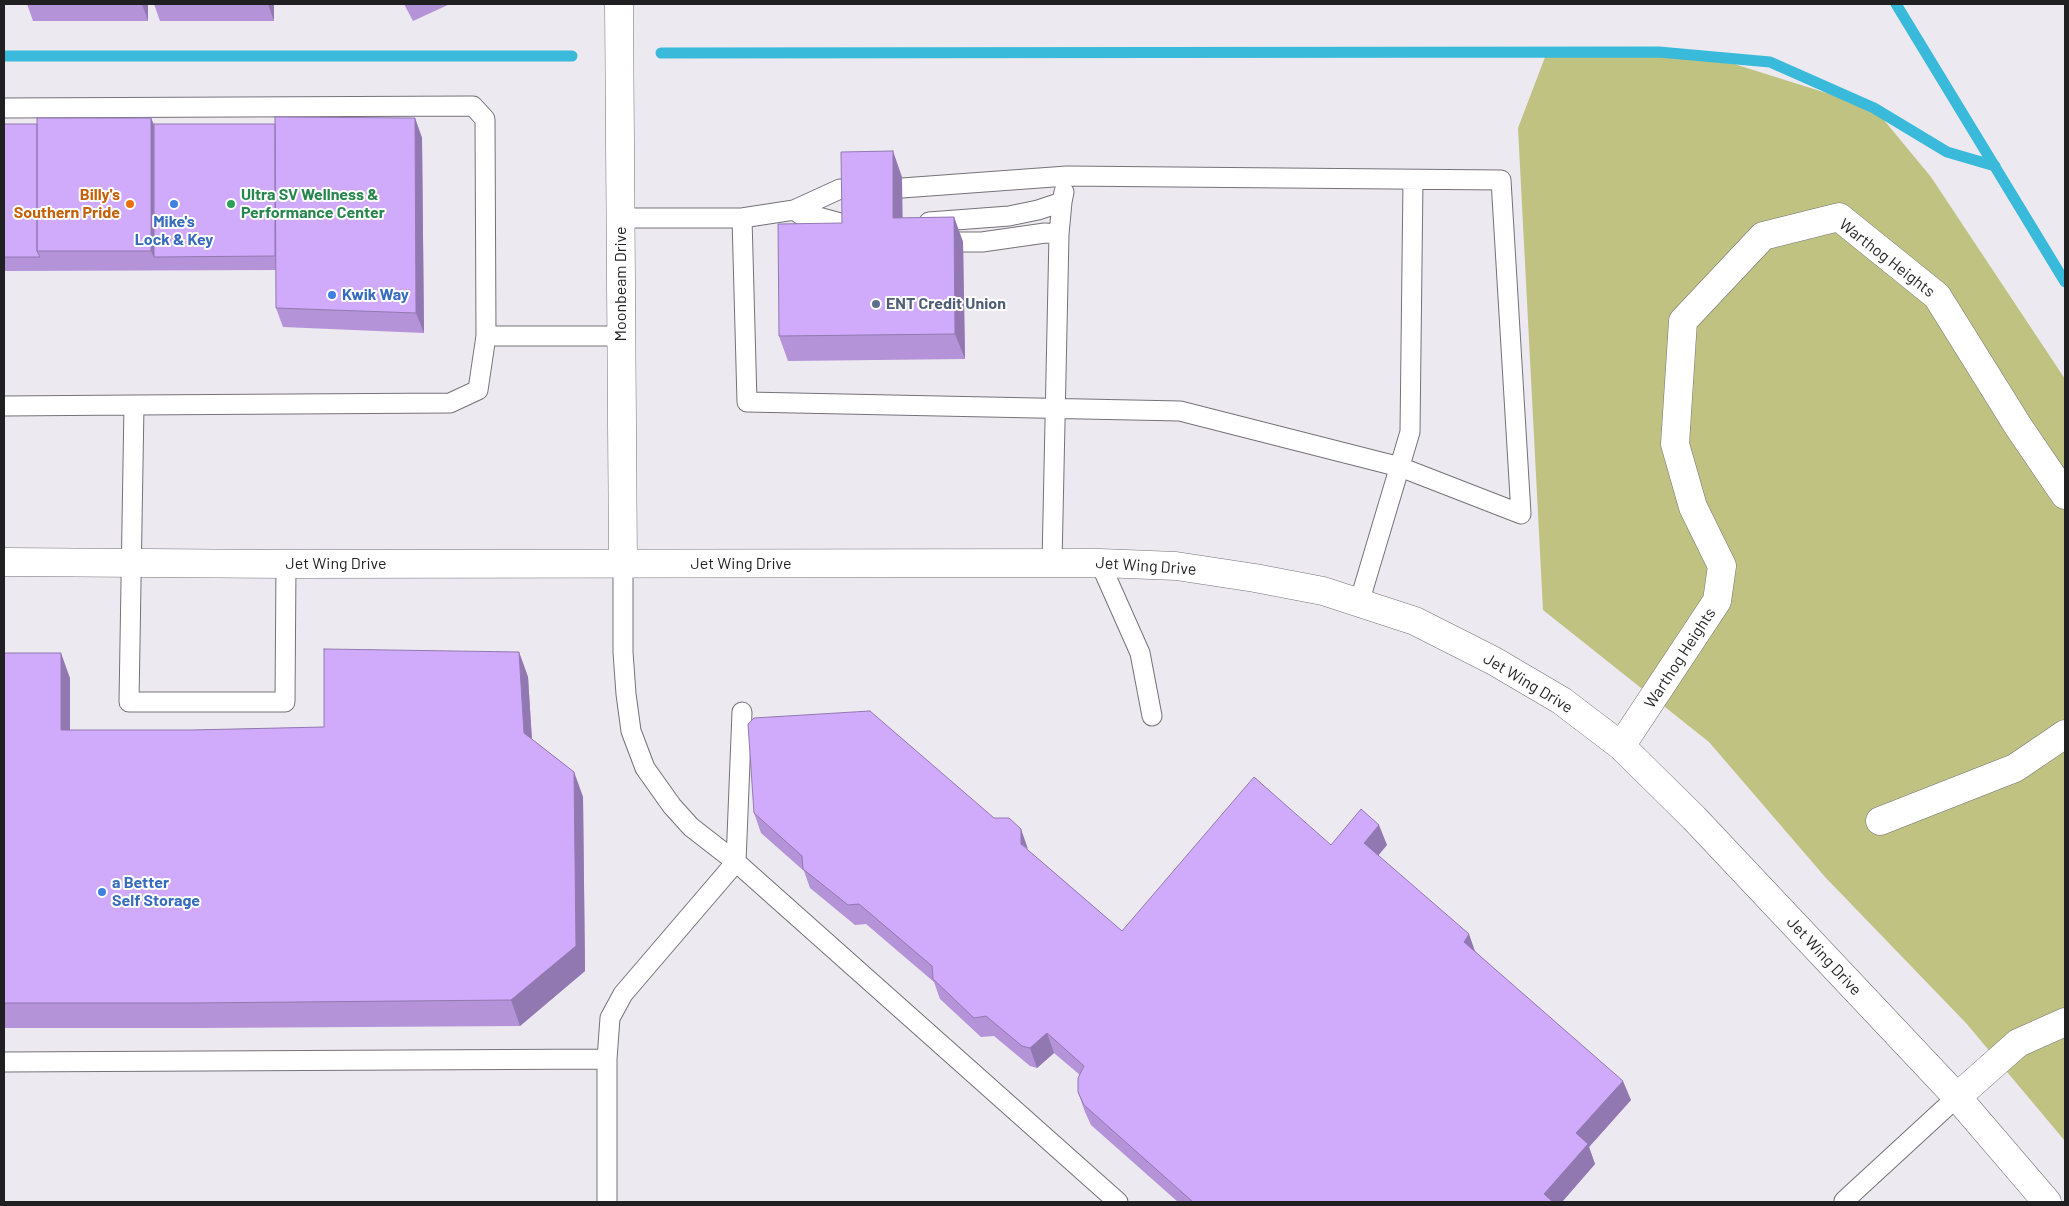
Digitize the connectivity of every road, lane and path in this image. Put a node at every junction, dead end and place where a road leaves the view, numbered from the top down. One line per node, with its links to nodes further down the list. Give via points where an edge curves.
1 (619, 4): 9 (main road, Moonbeam Drive)
2 (4, 108): 16 (lane, via 473,106 485,119)
3 (1067, 176): 4 (lane); 5 (lane); 7 (lane)
4 (1413, 180): 21 (lane, via 1410,432); 21 (lane, via 1500,180 1521,514)
5 (902, 188)
6 (840, 189): 8 (lane)
7 (1062, 202): 12 (lane, via 1009,216); 13 (lane)
8 (794, 210): 10 (lane); 11 (lane); 14 (lane, via 839,241)
9 (621, 218): 10 (lane); 17 (main road, Moonbeam Drive)
10 (742, 218): 20 (lane, via 747,402)
11 (840, 223)
12 (912, 223)
13 (1059, 234): 15 (lane, via 1044,233 982,242); 20 (lane)
14 (851, 241)
15 (922, 242)
16 (486, 336): 17 (lane); 18 (lane, via 478,390 450,403)
17 (621, 336): 28 (main road, Moonbeam Drive)
18 (134, 405): 19 (lane); 26 (lane)
19 (4, 406)
20 (1056, 408): 21 (lane, via 1180,411); 24 (lane)
21 (1400, 467): 29 (lane)
22 (2065, 495): 33 (main road, Warthog Heights, via 1937,296 1839,217 1763,236 1683,321 1675,444 1693,507 1722,566 1717,601)
23 (4, 562): 26 (main road, Jet Wing Drive)
24 (1052, 562): 25 (main road, Jet Wing Drive); 28 (main road, Jet Wing Drive)
25 (1100, 562): 29 (main road, Jet Wing Drive, via 1176,566 1254,578 1323,591); 31 (lane, via 1140,653)
26 (130, 564): 27 (main road, Jet Wing Drive); 27 (lane, via 129,702 285,702)
27 (286, 564): 28 (main road, Jet Wing Drive)
28 (622, 564): 35 (lane, via 622,652 631,731 646,768 672,806 691,827)
29 (1359, 603): 33 (main road, Jet Wing Drive, via 1415,621 1494,661 1562,701)
30 (742, 712): 35 (lane)
31 (1152, 716)
32 (2065, 734): 34 (main road, via 2015,768)
33 (1621, 746): 39 (main road, Jet Wing Drive, via 1694,818)
34 (1880, 821)
35 (736, 862): 37 (lane, via 623,994 610,1018); 42 (lane)
36 (2065, 1022): 39 (main road, via 2018,1043)
37 (607, 1059): 38 (lane); 41 (lane)
38 (4, 1062)
39 (1956, 1097): 40 (lane); 43 (main road, Jet Wing Drive)
40 (1844, 1201)
41 (607, 1202)
42 (1118, 1202)
43 (2047, 1202)

